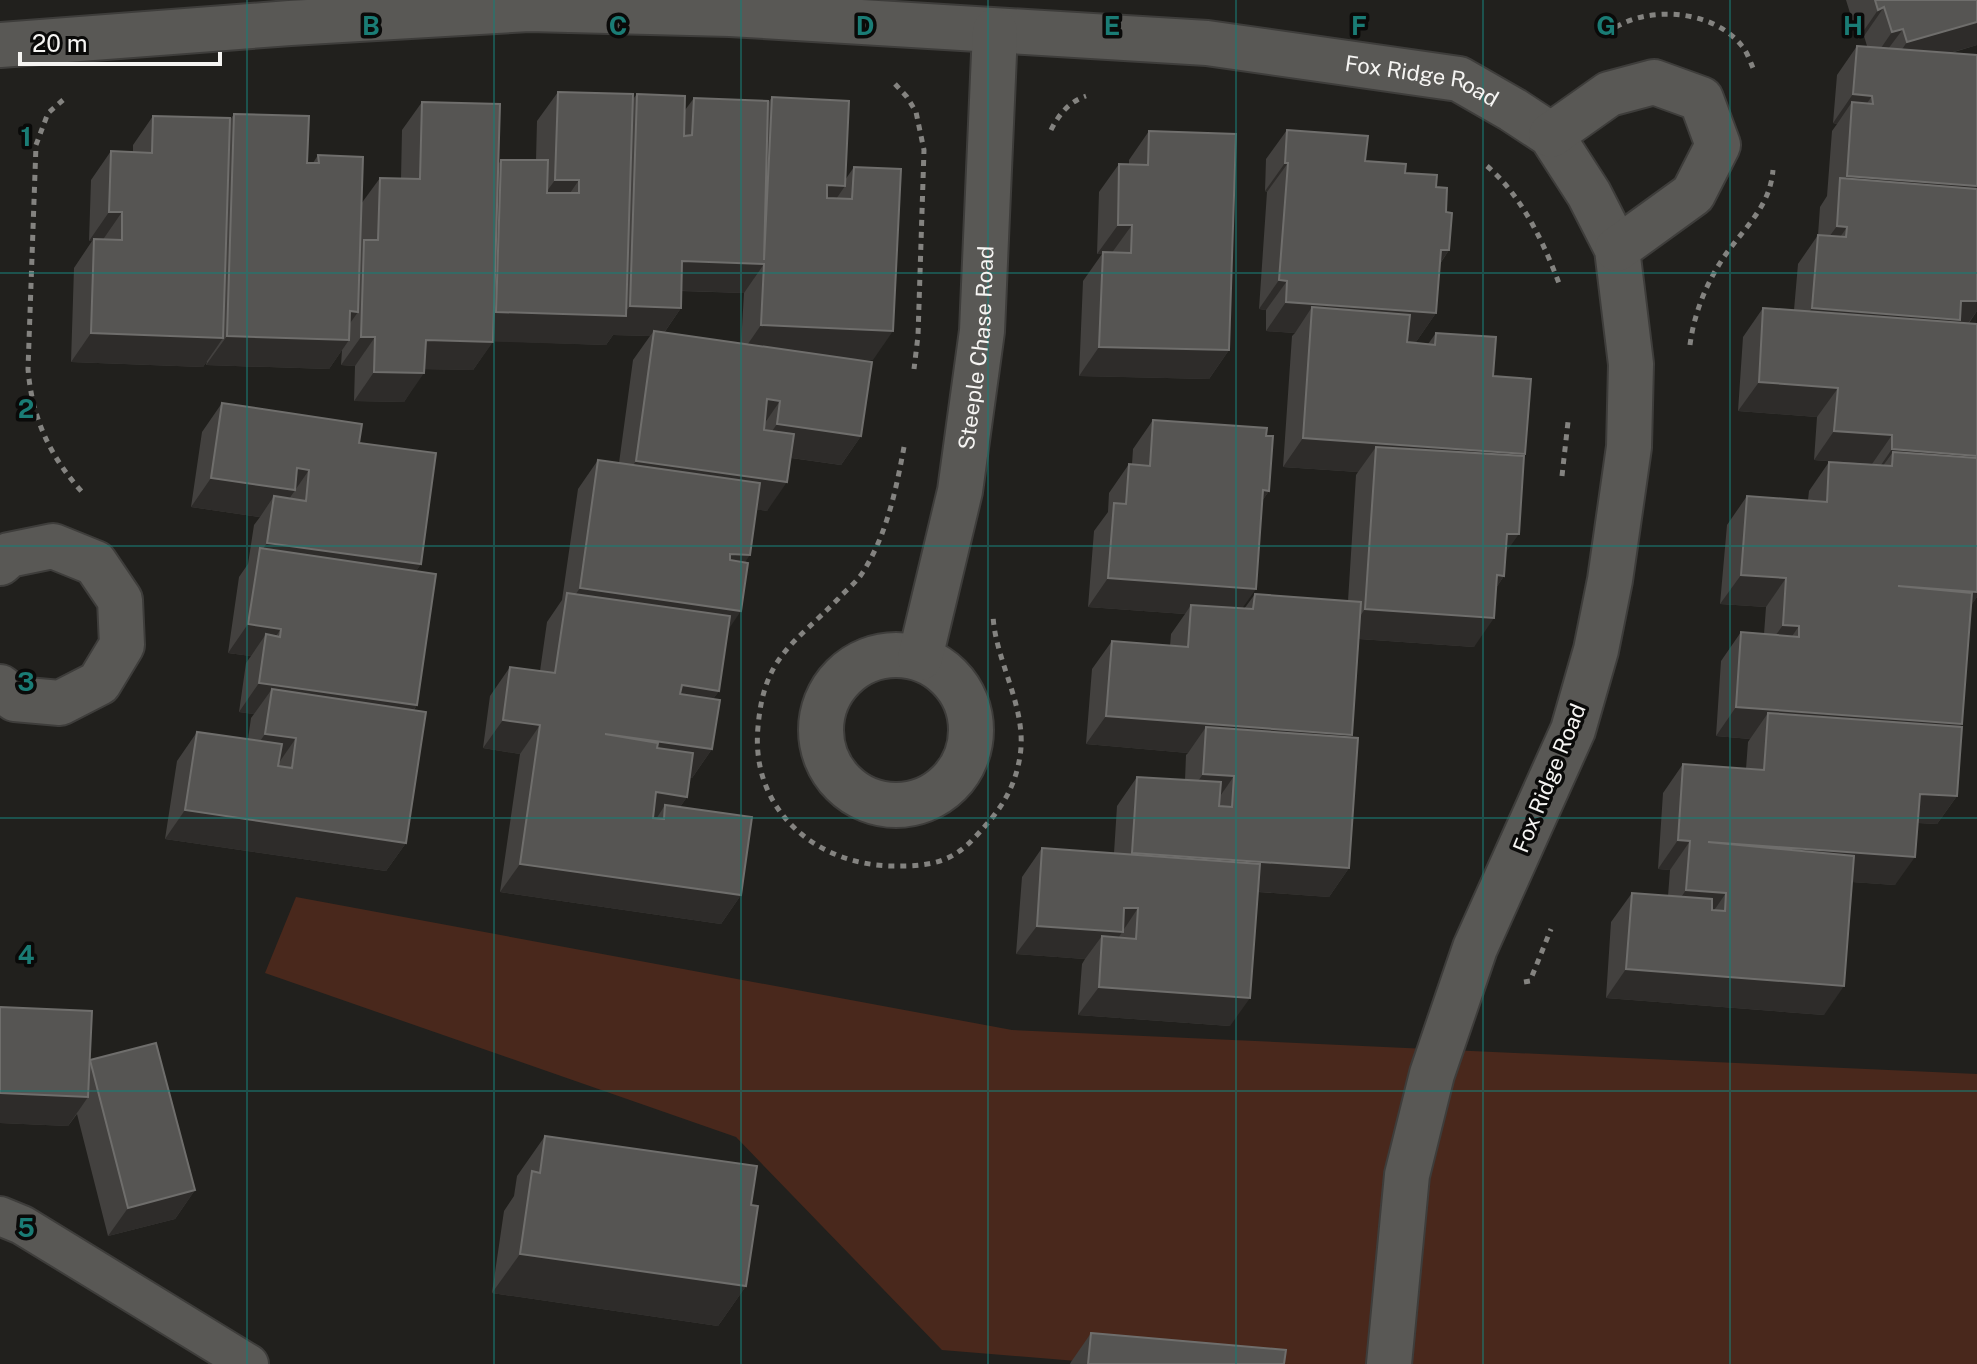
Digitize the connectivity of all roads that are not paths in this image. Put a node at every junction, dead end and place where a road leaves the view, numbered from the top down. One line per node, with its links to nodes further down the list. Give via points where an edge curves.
1 (995, 31): 2 (street, Fox Ridge Road, via 730,14 529,9); 3 (street, Fox Ridge Road, via 1207,43 1459,79); 6 (street, Steeple Chase Road, via 982,331 960,491)
2 (0, 45)
3 (1551, 135): 4 (street, Fox Ridge Road); 4 (street, via 1609,94 1654,82 1701,99 1718,145 1693,194)
4 (1617, 249): 10 (street, Fox Ridge Road, via 1631,364 1629,447 1596,650 1573,730 1475,948 1432,1074 1407,1175)
5 (3, 546): 7 (street, via 53,546 95,563 120,600 122,645 99,683 60,703 15,699)
6 (920, 658)
7 (0, 687)
8 (0, 1216): 9 (lane)
9 (249, 1364)
10 (1389, 1364)

